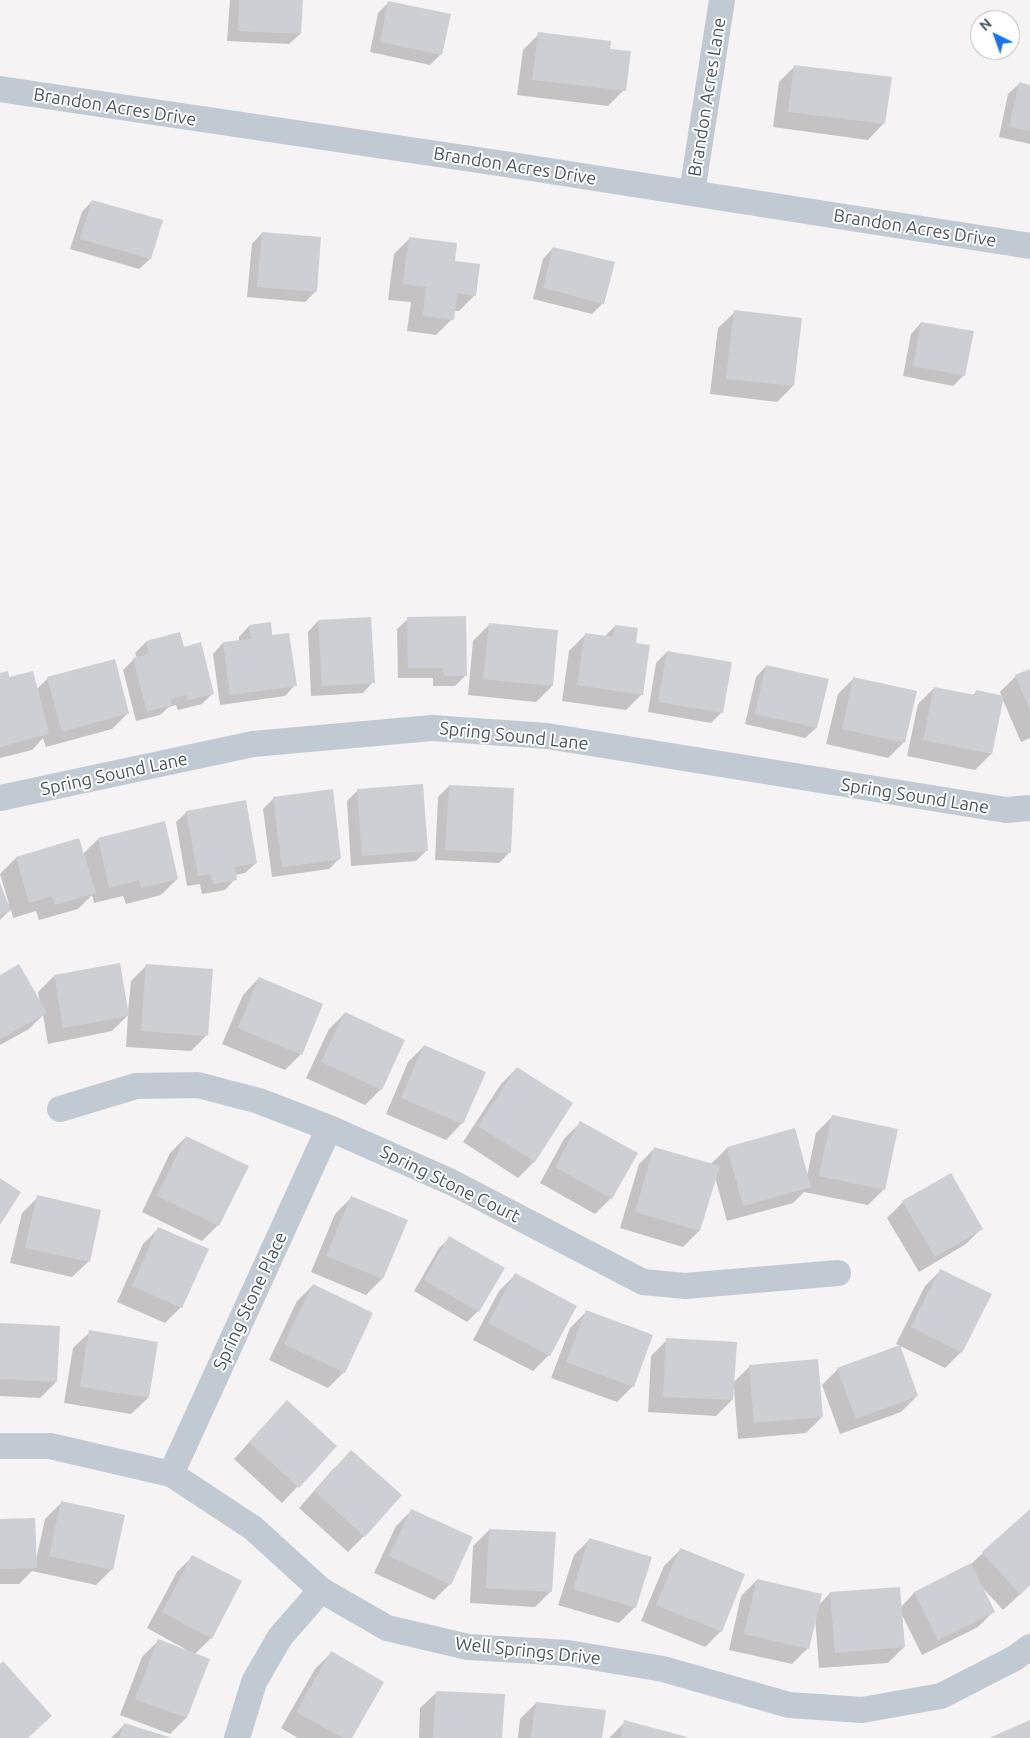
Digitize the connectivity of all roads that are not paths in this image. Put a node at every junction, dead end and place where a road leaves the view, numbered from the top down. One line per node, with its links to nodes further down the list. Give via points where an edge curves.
1 (722, 0): 3 (street, Brandon Acres Lane)
2 (0, 89): 3 (street, Brandon Acres Drive)
3 (692, 193): 4 (street, Brandon Acres Drive)
4 (1030, 246)
5 (0, 798): 6 (street, Spring Sound Lane, via 253,744 432,728 547,736 1006,810)
6 (1030, 808)
7 (60, 1109): 8 (street, Spring Stone Court, via 136,1086 198,1085 259,1101)
8 (329, 1128): 9 (street, Spring Stone Court, via 451,1182 643,1282 685,1286); 11 (street, Spring Stone Place)
9 (838, 1273)
10 (0, 1446): 11 (street, Well Springs Drive, via 50,1446)
11 (171, 1474): 12 (street, Well Springs Drive, via 253,1528)
12 (322, 1590): 13 (street, Well Springs Drive, via 387,1628 468,1647 568,1653 663,1669 789,1705 862,1710 941,1696); 14 (street, via 280,1637 254,1682)
13 (1030, 1647)
14 (237, 1738)

